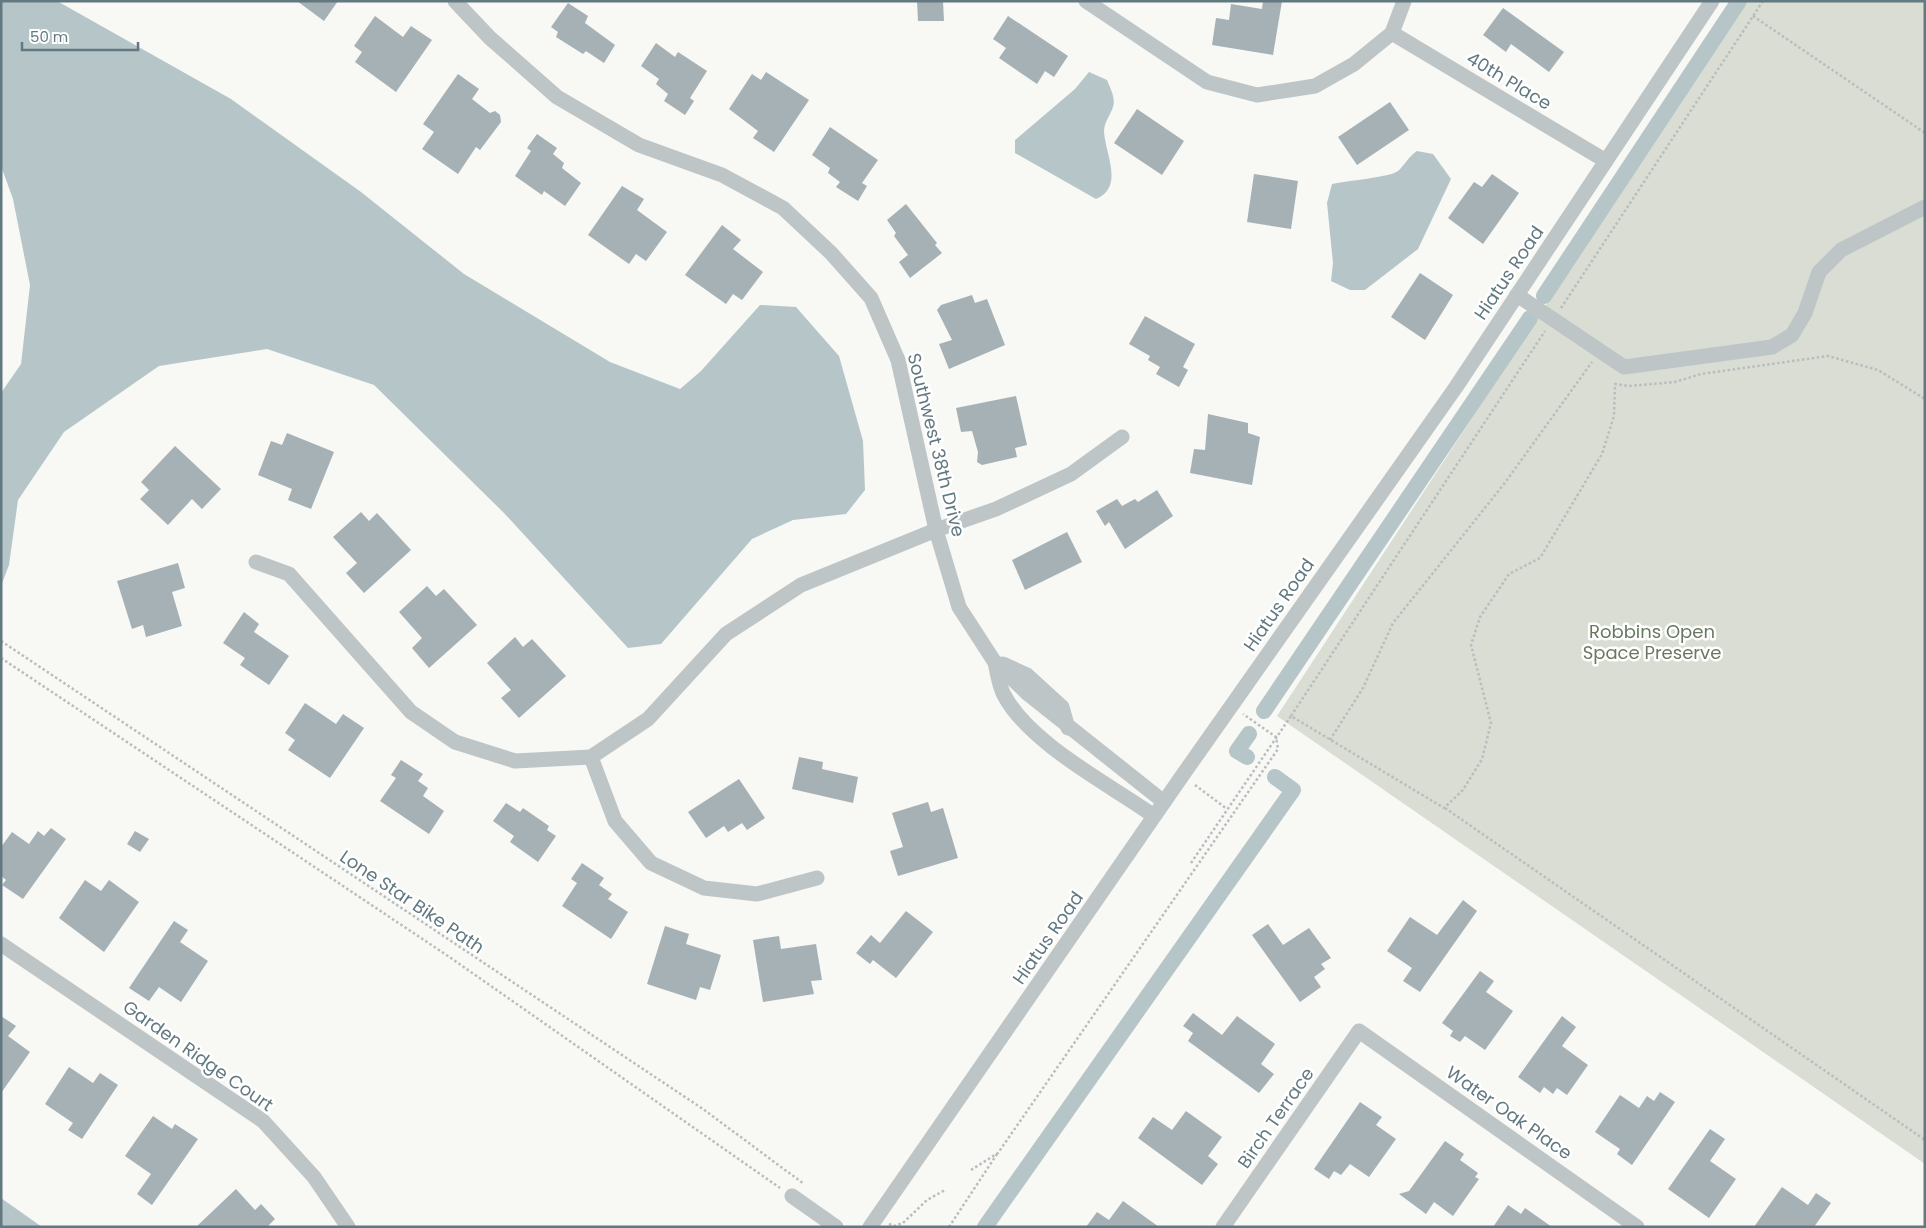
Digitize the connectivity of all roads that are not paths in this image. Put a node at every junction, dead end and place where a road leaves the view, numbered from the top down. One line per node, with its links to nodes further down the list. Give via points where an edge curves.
1 (455, 1): 10 (street, Southwest 38th Drive, via 490,38 556,97 639,145 722,174 783,208 831,253 871,298 898,360)
2 (1086, 1): 5 (street, via 1207,82 1257,95 1315,86 1354,64)
3 (1404, 1): 5 (street)
4 (1712, 1): 6 (street, Hiatus Road)
5 (1392, 33): 6 (street, 40th Place)
6 (1606, 161): 8 (street, Hiatus Road)
7 (1925, 207): 8 (street, via 1841,250 1820,272 1806,313 1792,335 1772,347 1624,367)
8 (1517, 295): 14 (street, Hiatus Road)
9 (1122, 437): 10 (street, via 1071,474 996,509)
10 (936, 530): 12 (street, Southwest 38th Drive, via 959,606); 13 (street, via 801,585 726,634 648,719)
11 (256, 562): 13 (street, via 289,574 411,712 456,742 515,761)
12 (994, 661): 14 (street, Southwest 38th Drive, via 1068,728); 15 (street, Southwest 38th Drive, via 1003,694 1023,722 1060,752)
13 (591, 757): 16 (street, via 615,821 650,863 704,888 757,894)
14 (1164, 802): 15 (street, Hiatus Road)
15 (1154, 816): 22 (street, Hiatus Road)
16 (817, 878)
17 (1, 944): 20 (street, Garden Ridge Court, via 263,1121 314,1177)
18 (1359, 1031): 23 (street, Birch Terrace); 24 (street, Water Oak Place)
19 (792, 1196): 21 (street)
20 (348, 1227)
21 (836, 1227)
22 (870, 1227)
23 (1223, 1227)
24 (1637, 1227)

